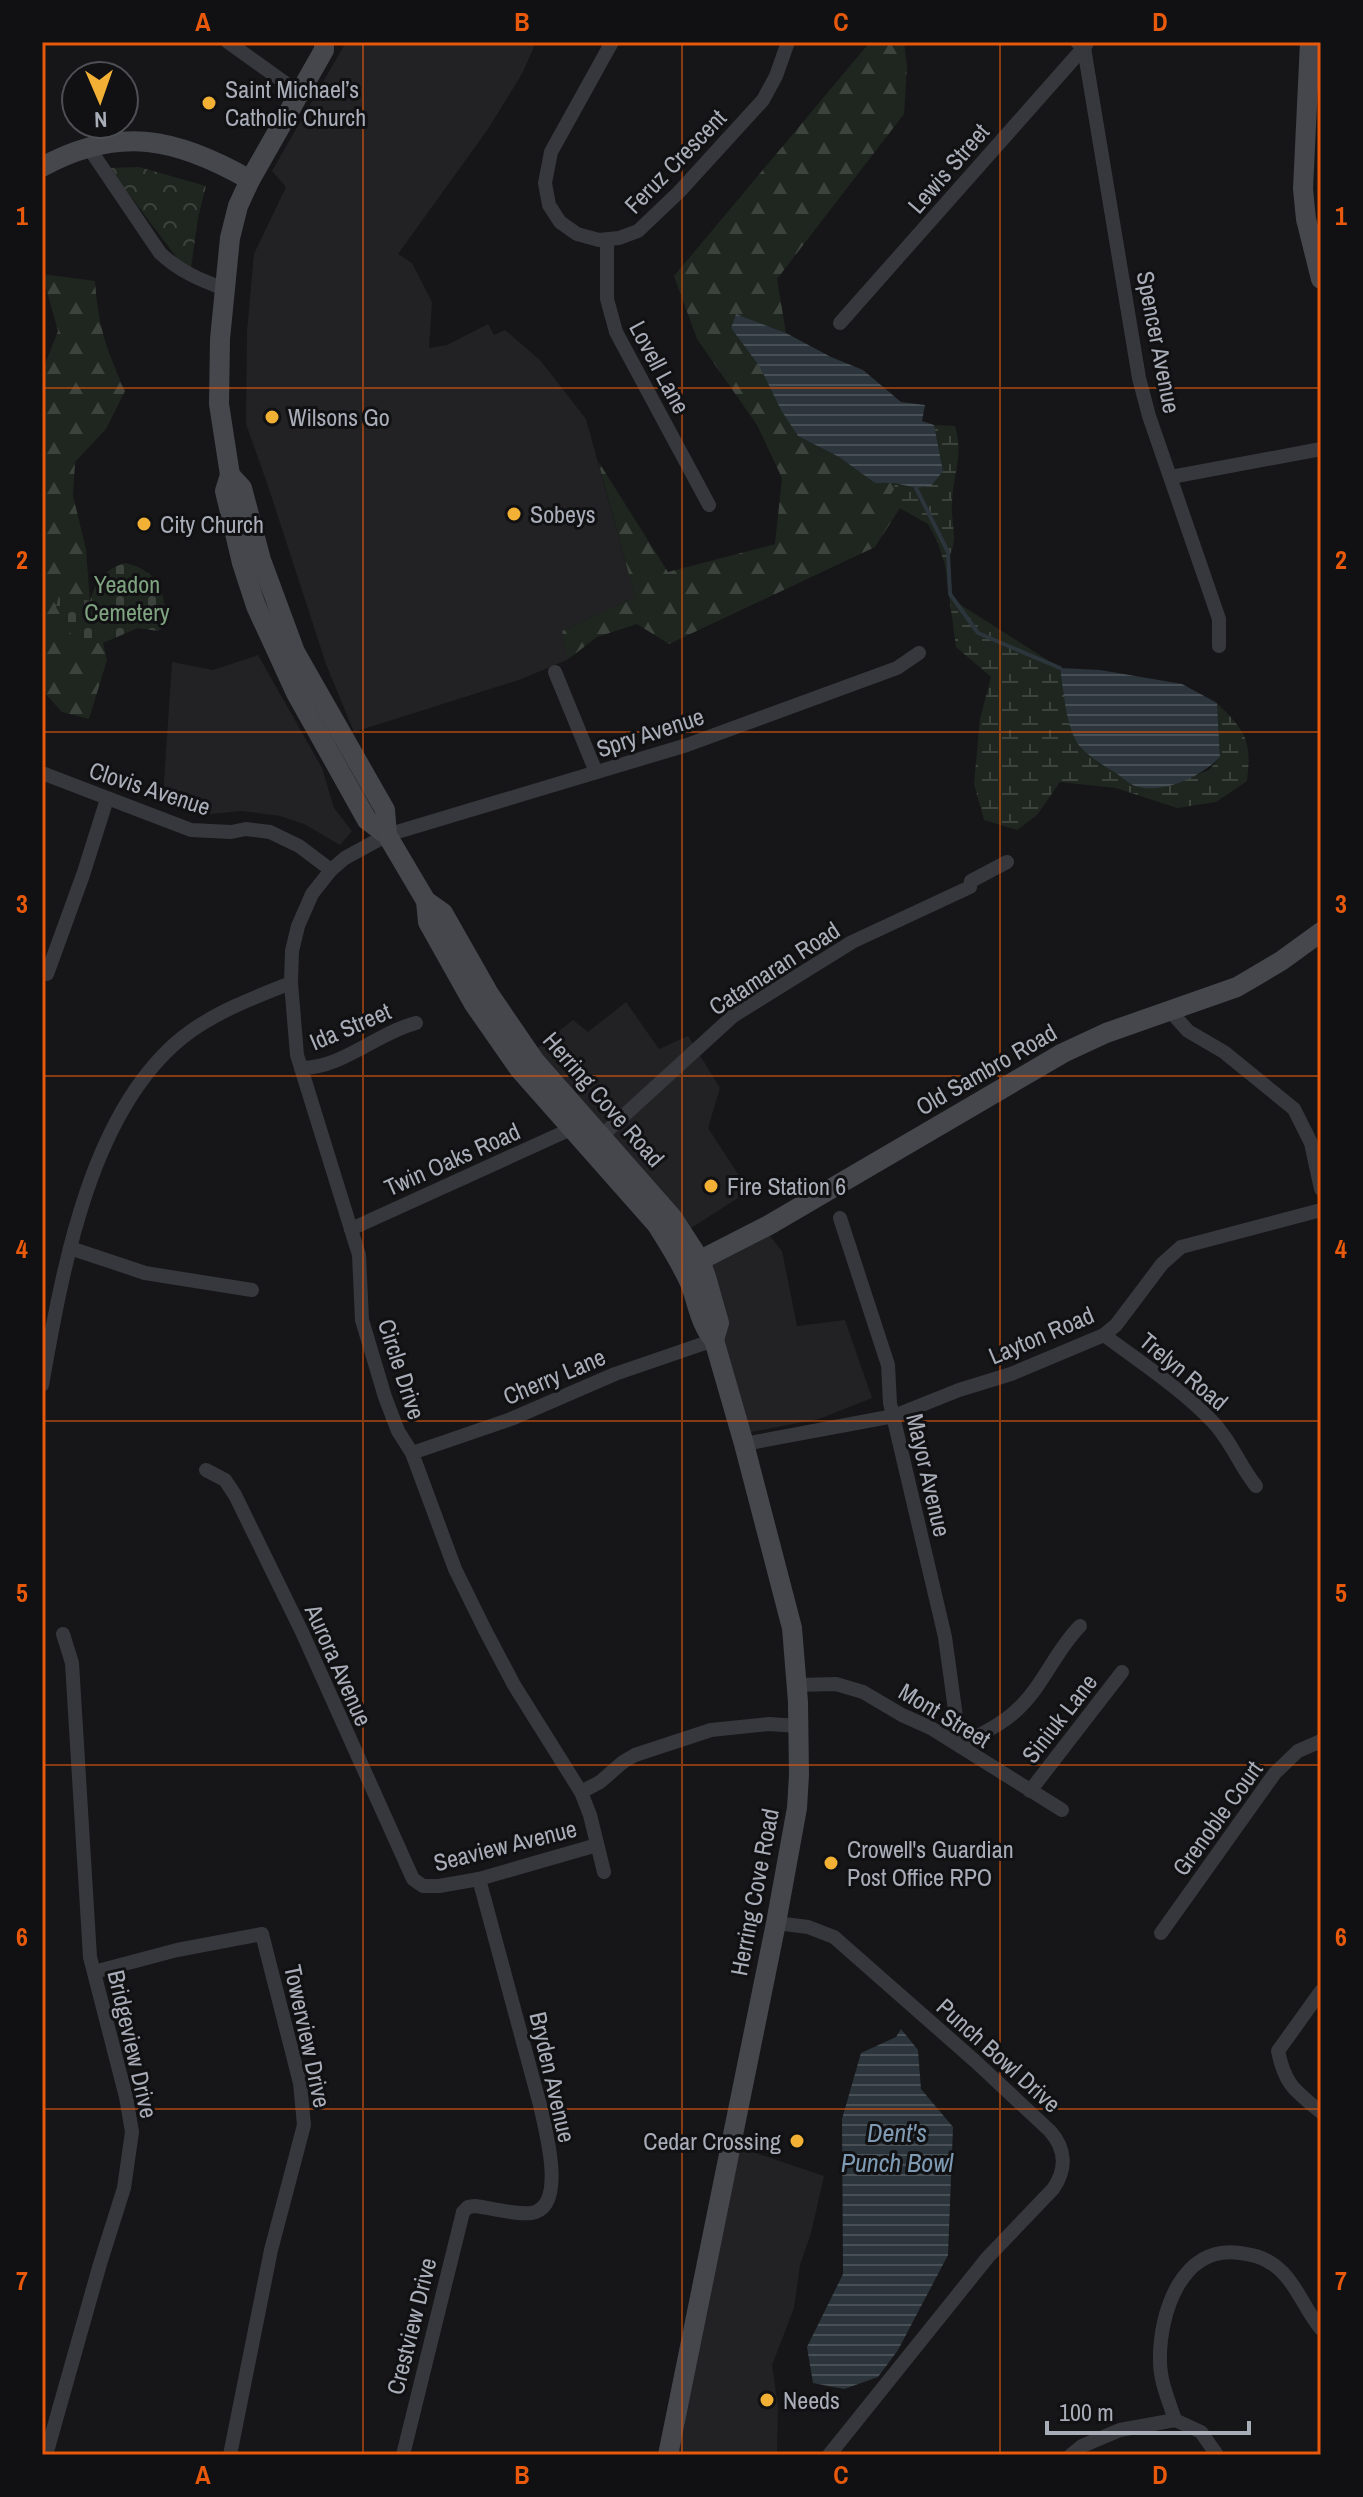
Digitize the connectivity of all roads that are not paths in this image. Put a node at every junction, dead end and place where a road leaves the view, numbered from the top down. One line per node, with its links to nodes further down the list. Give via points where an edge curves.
1 (228, 42): 7 (street)
2 (612, 42): 11 (street, via 551,152 545,183 549,205 560,222 582,237)
3 (788, 42): 11 (street, Feruz Crescent, via 772,86 755,110 648,224)
4 (1310, 42): 12 (main road, via 1303,189)
5 (1083, 44): 14 (street, Lewis Street); 16 (street, Spencer Avenue, via 1139,378)
6 (329, 45): 7 (main road, Herring Cove Road)
7 (299, 93): 10 (main road, Herring Cove Road)
8 (89, 148): 9 (main road); 10 (main road, via 133,140 166,144 203,155); 13 (street, via 160,253 195,278)
9 (42, 167)
10 (250, 180): 13 (main road, Herring Cove Road, via 230,238)
11 (607, 240): 17 (street, Lovell Lane, via 607,299 616,332)
12 (1321, 279)
13 (225, 289): 24 (main road, Herring Cove Road, via 219,404 230,475 242,488 261,560 295,652 385,810)
14 (840, 323)
15 (1321, 449): 16 (street)
16 (1171, 477): 18 (street, Spencer Avenue, via 1219,619)
17 (709, 505)
18 (1219, 646)
19 (919, 653): 21 (street, Spry Avenue, via 897,668 687,745)
20 (555, 672): 21 (street)
21 (596, 772): 24 (street, Spry Avenue)
22 (42, 773): 23 (street, Clovis Avenue)
23 (107, 799): 26 (street, Clovis Avenue, via 191,830 270,832); 29 (street)
24 (387, 835): 26 (street, Circle Drive); 27 (main road, Herring Cove Road)
25 (1007, 862): 35 (street, Catamaran Road, via 971,881 970,887 852,942 733,1016)
26 (331, 870): 30 (street, Circle Drive, via 312,894 298,926)
27 (426, 901): 34 (main road, Herring Cove Road, via 428,922 494,1034); 35 (main road, Herring Cove Road, via 443,913 489,994)
28 (1321, 932): 31 (main road, Old Sambro Road, via 1237,987)
29 (47, 974)
30 (291, 983): 33 (street, Circle Drive); 40 (street, via 206,1022 151,1070 119,1117 100,1158)
31 (1171, 1012): 36 (street, via 1188,1031 1224,1052 1294,1109 1311,1143); 41 (main road, Old Sambro Road, via 1063,1053 769,1225)
32 (416, 1023): 33 (street, Ida Street, via 332,1061)
33 (301, 1068): 39 (street, Circle Drive)
34 (571, 1129): 35 (main road, Herring Cove Road); 39 (street, Twin Oaks Road)
35 (595, 1142): 41 (main road, Herring Cove Road, via 672,1217)
36 (1321, 1189)
37 (1321, 1210): 43 (street, Layton Road, via 1181,1247)
38 (840, 1218): 46 (street, Mayor Avenue, via 888,1365)
39 (351, 1229): 48 (street, Circle Drive, via 359,1255 362,1320 385,1397)
40 (70, 1248): 42 (street, via 145,1273); 45 (street)
41 (691, 1264): 44 (main road, Herring Cove Road, via 719,1323)
42 (252, 1290)
43 (1104, 1335): 46 (street, Layton Road); 50 (street, Trelyn Road, via 1212,1421)
44 (714, 1340): 47 (main road, Herring Cove Road); 48 (street, Cherry Lane)
45 (42, 1385)
46 (894, 1416): 47 (street, Layton Road); 57 (street, Mayor Avenue, via 945,1637)
47 (744, 1444): 54 (main road, Herring Cove Road, via 792,1628)
48 (412, 1453): 59 (street, Circle Drive, via 455,1569 485,1630)
49 (206, 1470): 64 (street, Aurora Avenue, via 225,1480 235,1495 406,1868)
50 (1256, 1486)
51 (1080, 1626): 57 (street, via 1019,1708)
52 (63, 1634): 67 (street, Bridgeview Drive, via 72,1663)
53 (1122, 1672): 58 (street, Siniuk Lane)
54 (796, 1685): 55 (main road, Herring Cove Road); 57 (street, Mont Street, via 836,1684 859,1690)
55 (799, 1726): 59 (street, via 711,1730 635,1755); 65 (main road, Herring Cove Road, via 797,1808)
56 (1321, 1741): 66 (street, Grenoble Court, via 1298,1751 1275,1773)
57 (960, 1746): 58 (street, Mont Street)
58 (1030, 1791): 60 (street, Mont Street)
59 (581, 1792): 61 (street, Circle Drive)
60 (1062, 1810)
61 (597, 1845): 62 (street, Circle Drive); 63 (street, Seaview Avenue)
62 (604, 1872)
63 (479, 1879): 64 (street, Seaview Avenue); 70 (street, Bryden Avenue, via 540,2105 552,2192 543,2208 532,2213)
64 (423, 1886)
65 (776, 1923): 76 (main road, Herring Cove Road); 77 (street, Punch Bowl Drive, via 834,1937 1050,2131 1064,2159 1053,2189 988,2257)
66 (1161, 1933)
67 (94, 1972): 73 (street, Bridgeview Drive, via 132,2132 124,2188); 74 (street, Towerview Drive, via 262,1934 300,2083 304,2125 271,2250)
68 (1321, 1991): 69 (street, via 1278,2051 1283,2075)
69 (1321, 2112)
70 (465, 2208): 75 (street, Crestview Drive)
71 (1321, 2329): 72 (street, via 1274,2265 1260,2256 1209,2254 1187,2271 1165,2315 1161,2377)
72 (1175, 2420): 78 (street, via 1120,2430); 79 (street, via 1201,2432)
73 (46, 2455)
74 (230, 2455)
75 (403, 2455)
76 (668, 2455)
77 (829, 2455)
78 (1071, 2455)
79 (1217, 2455)

